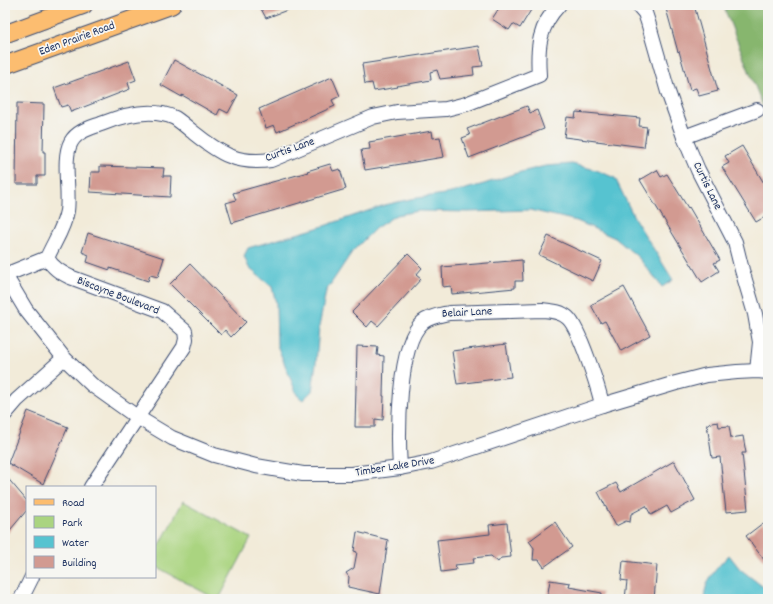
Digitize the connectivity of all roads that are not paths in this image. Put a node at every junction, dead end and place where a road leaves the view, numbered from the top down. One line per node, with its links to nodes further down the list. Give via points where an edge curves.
1 (84, 5): 5 (main road)
2 (172, 5): 6 (main road, Eden Prairie Road)
3 (559, 5): 9 (street, Curtis Lane, via 542,31 539,75 466,104 397,112 373,118 270,160 256,162 223,154 174,118 159,114 137,113 84,130 76,134 70,143 67,210)
4 (638, 5): 8 (street, Curtis Lane, via 645,13)
5 (5, 34)
6 (5, 65)
7 (757, 110): 8 (street)
8 (684, 137): 12 (street, Curtis Lane, via 735,242 755,314)
9 (48, 258): 10 (street); 15 (street, Biscayne Boulevard, via 51,266 70,277 162,311 185,331 184,347)
10 (5, 275): 11 (street, Timber Lake Drive, via 26,310)
11 (64, 358): 14 (street); 15 (street, Timber Lake Drive, via 92,385)
12 (762, 371): 13 (street, Timber Lake Drive, via 700,377)
13 (602, 406): 16 (street, Timber Lake Drive, via 460,454); 16 (street, Belair Lane, via 576,330 568,318 557,312 542,310 435,315 422,323 406,356 402,379)
14 (5, 414)
15 (137, 417): 16 (street, Timber Lake Drive, via 172,438 214,455 256,466 303,474 352,474); 17 (street)
16 (400, 468)
17 (92, 486)
18 (32, 578): 19 (street)
19 (21, 599)

